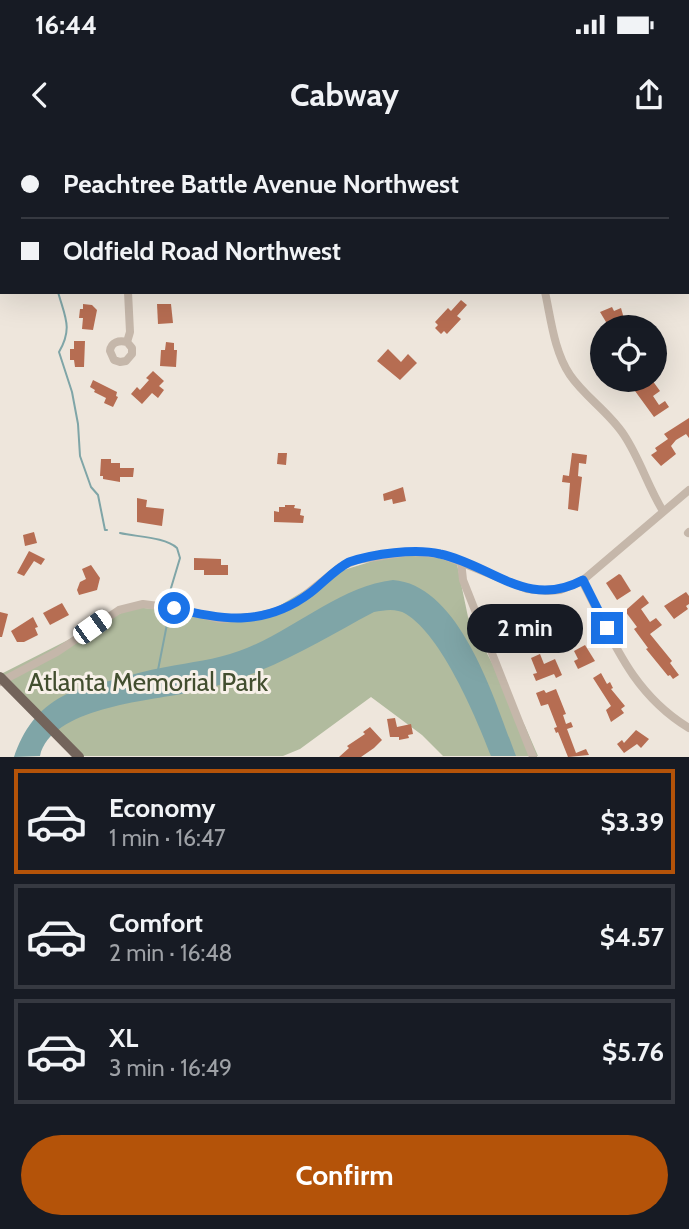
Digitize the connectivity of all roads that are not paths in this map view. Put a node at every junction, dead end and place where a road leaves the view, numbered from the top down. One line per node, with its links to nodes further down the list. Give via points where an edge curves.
1 (128, 294): 3 (street)
2 (545, 294): 5 (street, via 565,366 623,433)
3 (127, 342)
4 (689, 490): 5 (street)
5 (663, 511): 7 (street)
6 (461, 561): 7 (street, via 536,591 560,590); 8 (street, via 421,551 357,560 295,603 254,617 220,619 160,606 129,607); 11 (street, via 463,580)
7 (583, 580): 9 (street, via 641,688)
8 (1, 680): 10 (main road)
9 (689, 728)
10 (78, 756)
11 (533, 757)

